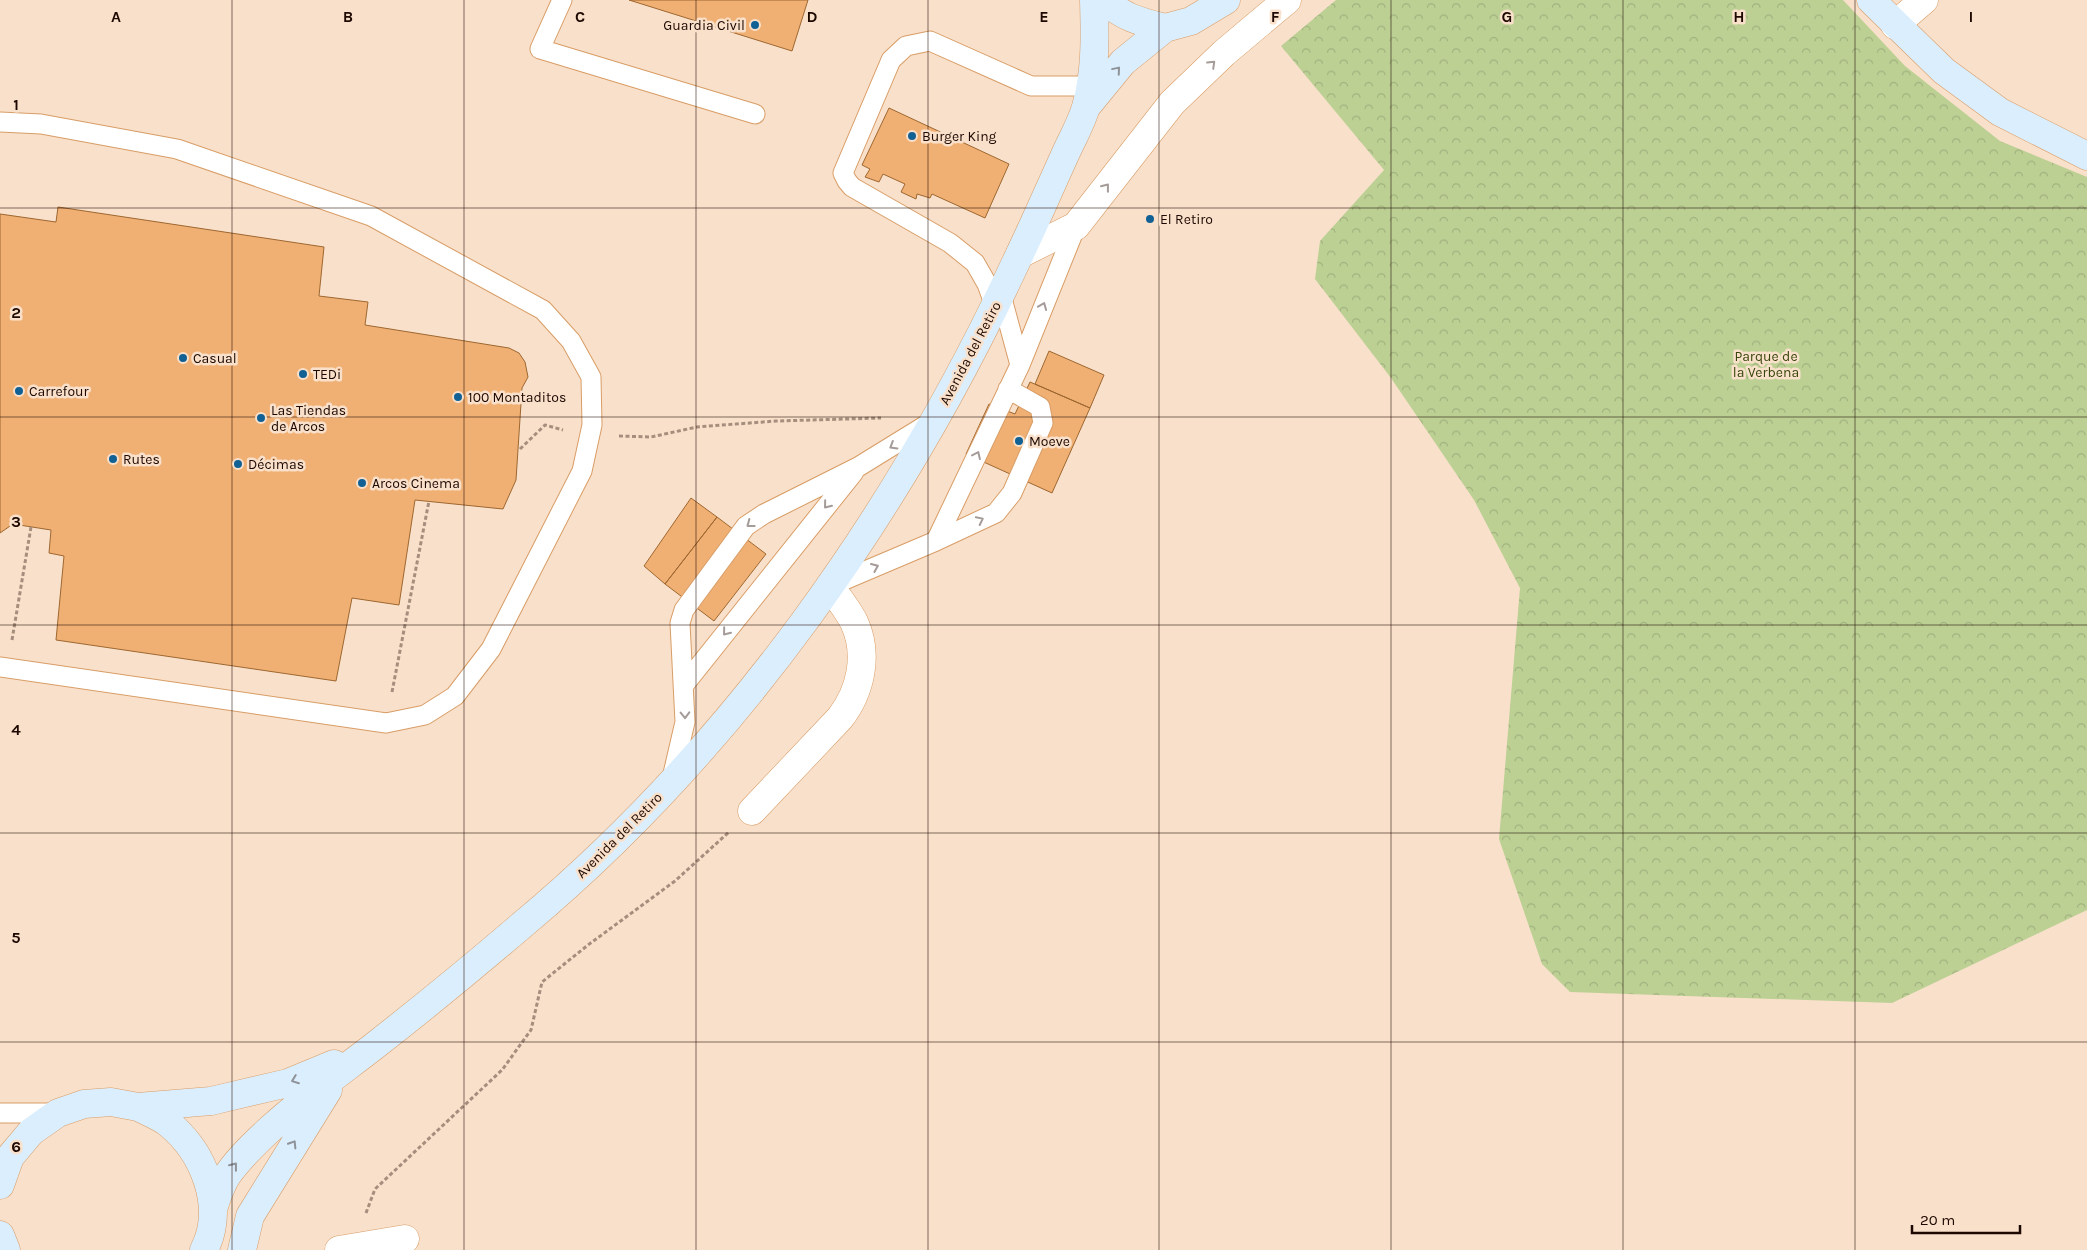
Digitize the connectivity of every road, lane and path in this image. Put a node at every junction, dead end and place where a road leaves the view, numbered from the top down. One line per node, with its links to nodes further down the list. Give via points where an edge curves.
1 (562, 0): 11 (lane, via 540,49)
2 (1094, 0): 10 (street, via 1095,52)
3 (1105, 0): 9 (street, via 1135,21)
4 (1287, 0): 14 (street, one-way to 4, via 1172,103 1224,53)
5 (1870, 0): 8 (street)
6 (1924, 0): 8 (street)
7 (1227, 1): 9 (street, via 1191,21)
8 (1895, 25): 13 (street, via 1944,71 2000,112)
9 (1166, 28): 10 (street, one-way to 9, via 1123,62)
10 (1088, 96): 15 (street, Avenida del Retiro); 16 (lane, via 1031,86 930,41 906,46 891,60 844,173 846,181 950,243 975,263)
11 (755, 114)
12 (0, 122): 21 (lane, via 42,124 177,150 371,216 543,310 571,341 591,377)
13 (2087, 156)
14 (1076, 226): 15 (street); 17 (lane, one-way to 14)
15 (1020, 254): 16 (street, Avenida del Retiro)
16 (998, 301): 17 (lane); 19 (street, Avenida del Retiro)
17 (1020, 365): 18 (lane)
18 (1008, 389): 26 (lane, one-way to 18); 26 (lane, one-way to 18, via 996,513 1012,493 1044,423 1040,407)
19 (934, 420): 21 (path, via 776,421 696,427 651,437); 23 (lane, one-way to 23); 27 (street, Avenida del Retiro, via 889,498)
20 (545, 425): 22 (path)
21 (590, 436): 30 (lane, via 582,471 491,649 455,696 425,715)
22 (520, 449)
23 (858, 467): 29 (lane, one-way to 29); 29 (lane, one-way to 29, via 746,526 684,610 680,623)
24 (429, 501): 30 (path)
25 (31, 527): 28 (path)
26 (936, 541): 27 (lane, one-way to 26)
27 (830, 586): 31 (street, Avenida del Retiro, via 729,718); 32 (street, via 854,621 859,636 862,671 857,687 850,706 840,718)
28 (3, 668): 30 (lane)
29 (684, 685): 31 (lane, one-way to 31, via 685,722)
30 (386, 723)
31 (671, 782): 33 (street, Avenida del Retiro, via 577,877)
32 (752, 811): 43 (path, via 675,881 542,982 531,1030 502,1070 375,1189)
33 (372, 1048): 34 (street); 35 (street, one-way to 35, via 288,1083 211,1101)
34 (339, 1072): 39 (street, one-way to 34, via 226,1177 245,1153 300,1102); 45 (street, one-way to 34, via 250,1216)
35 (138, 1107): 37 (street, via 111,1102 84,1104); 39 (street, via 168,1123 192,1146 207,1176)
36 (0, 1113): 37 (lane)
37 (58, 1113): 38 (street, via 31,1132 10,1157)
38 (0, 1185)
39 (213, 1209): 42 (street)
40 (0, 1235): 44 (street)
41 (405, 1238): 43 (street)
42 (206, 1248)
43 (350, 1248)
44 (6, 1250)
45 (242, 1250)

